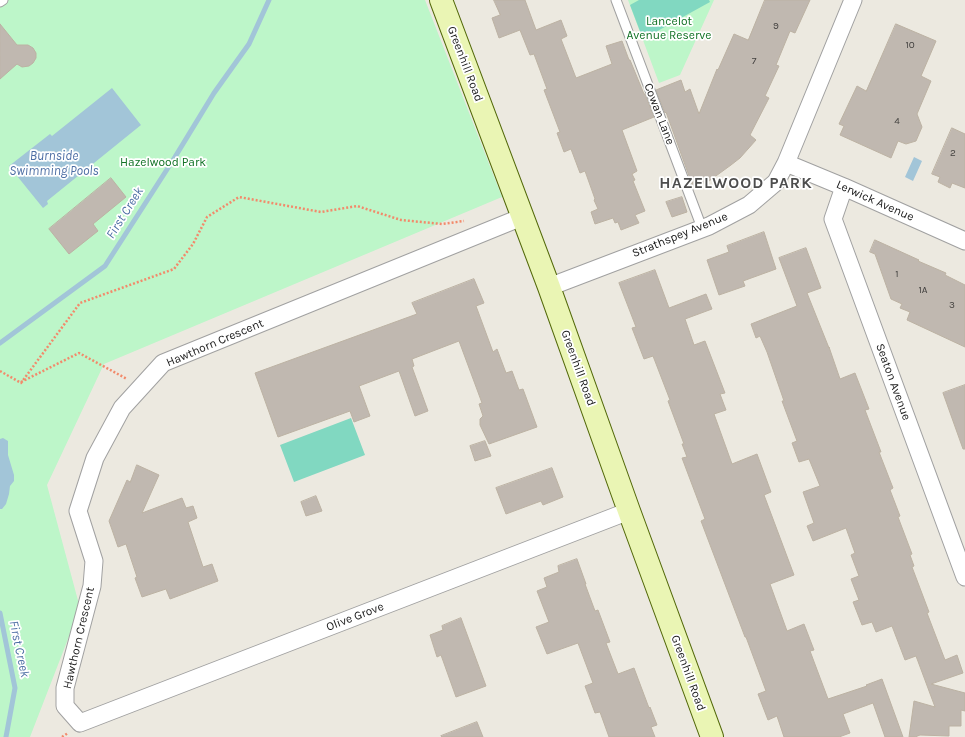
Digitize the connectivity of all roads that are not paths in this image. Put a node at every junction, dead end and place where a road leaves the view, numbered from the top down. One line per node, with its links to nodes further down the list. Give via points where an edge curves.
1 (3, 0): 5 (lane)
2 (441, 0): 8 (main road, Greenhill Road)
3 (616, 0): 9 (lane, Cowan Lane)
4 (853, 0): 6 (street, Strathspey Avenue)
5 (0, 2)
6 (786, 163): 7 (street, Lerwick Avenue); 9 (street, Strathspey Avenue, via 776,182 749,205)
7 (844, 188): 10 (street, Lerwick Avenue); 13 (street, Seaton Avenue, via 833,219)
8 (522, 217): 11 (main road, Greenhill Road); 14 (street, Hawthorn Crescent, via 163,363 122,408 95,458 78,511 94,561 92,586 65,688 65,706)
9 (702, 228): 11 (street, Strathspey Avenue)
10 (965, 241)
11 (549, 287): 12 (main road, Greenhill Road)
12 (629, 511): 14 (street, Olive Grove); 15 (main road, Greenhill Road)
13 (965, 577)
14 (80, 723)
15 (712, 737)

